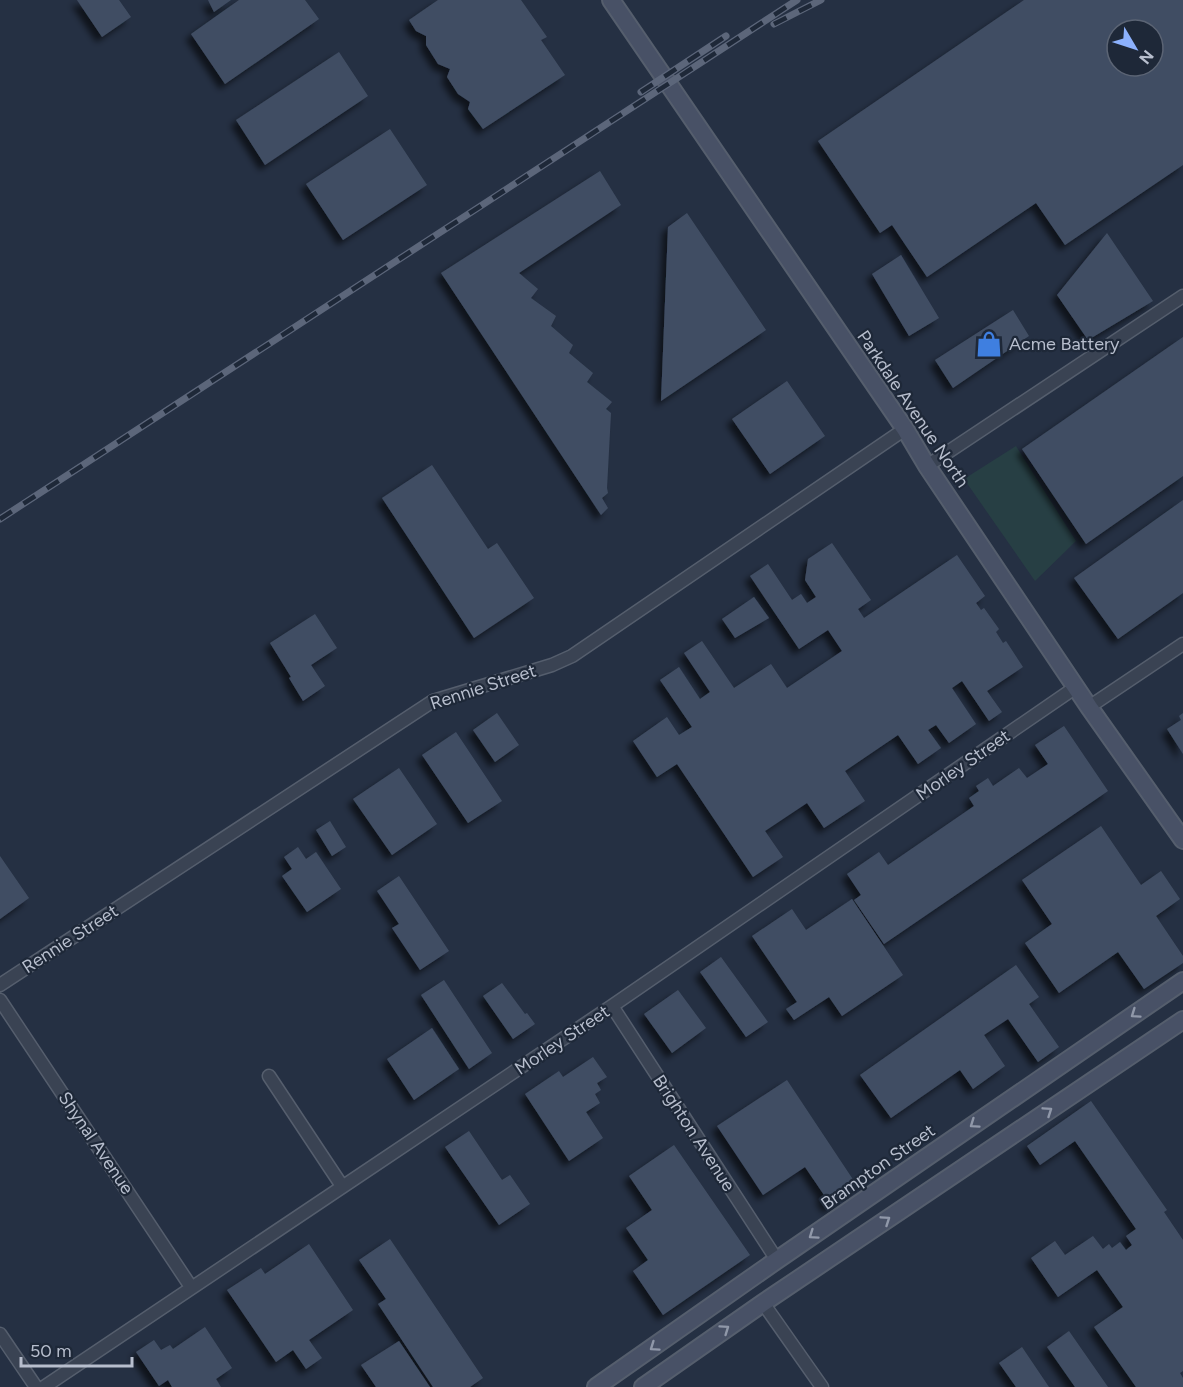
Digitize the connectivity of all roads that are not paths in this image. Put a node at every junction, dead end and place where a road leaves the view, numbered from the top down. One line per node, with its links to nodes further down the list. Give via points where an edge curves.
1 (611, 0): 3 (street, Parkdale Avenue North)
2 (1183, 296): 4 (street)
3 (905, 429): 4 (street, Parkdale Avenue North); 10 (street, Rennie Street, via 572,656 433,701)
4 (927, 466): 6 (street, Parkdale Avenue North)
5 (1183, 644): 7 (street)
6 (1076, 687): 7 (street, Parkdale Avenue North); 12 (street, Morley Street)
7 (1089, 707): 8 (street, Parkdale Avenue North)
8 (1183, 840)
9 (1183, 981): 16 (street, Brampton Street, one-way to 16)
10 (0, 985)
11 (0, 1000): 17 (street, Shynal Avenue)
12 (612, 1006): 15 (street, Morley Street); 16 (street, Brighton Avenue)
13 (1183, 1020): 18 (street, one-way to 13)
14 (269, 1076): 15 (street)
15 (342, 1186): 17 (street, Morley Street)
16 (777, 1260): 20 (street, Brampton Street, one-way to 20)
17 (191, 1287): 22 (street, Morley Street)
18 (763, 1303): 23 (street, one-way to 18); 24 (street)
19 (0, 1334): 21 (street)
20 (603, 1385)
21 (36, 1387)
22 (44, 1387)
23 (643, 1387)
24 (822, 1387)

